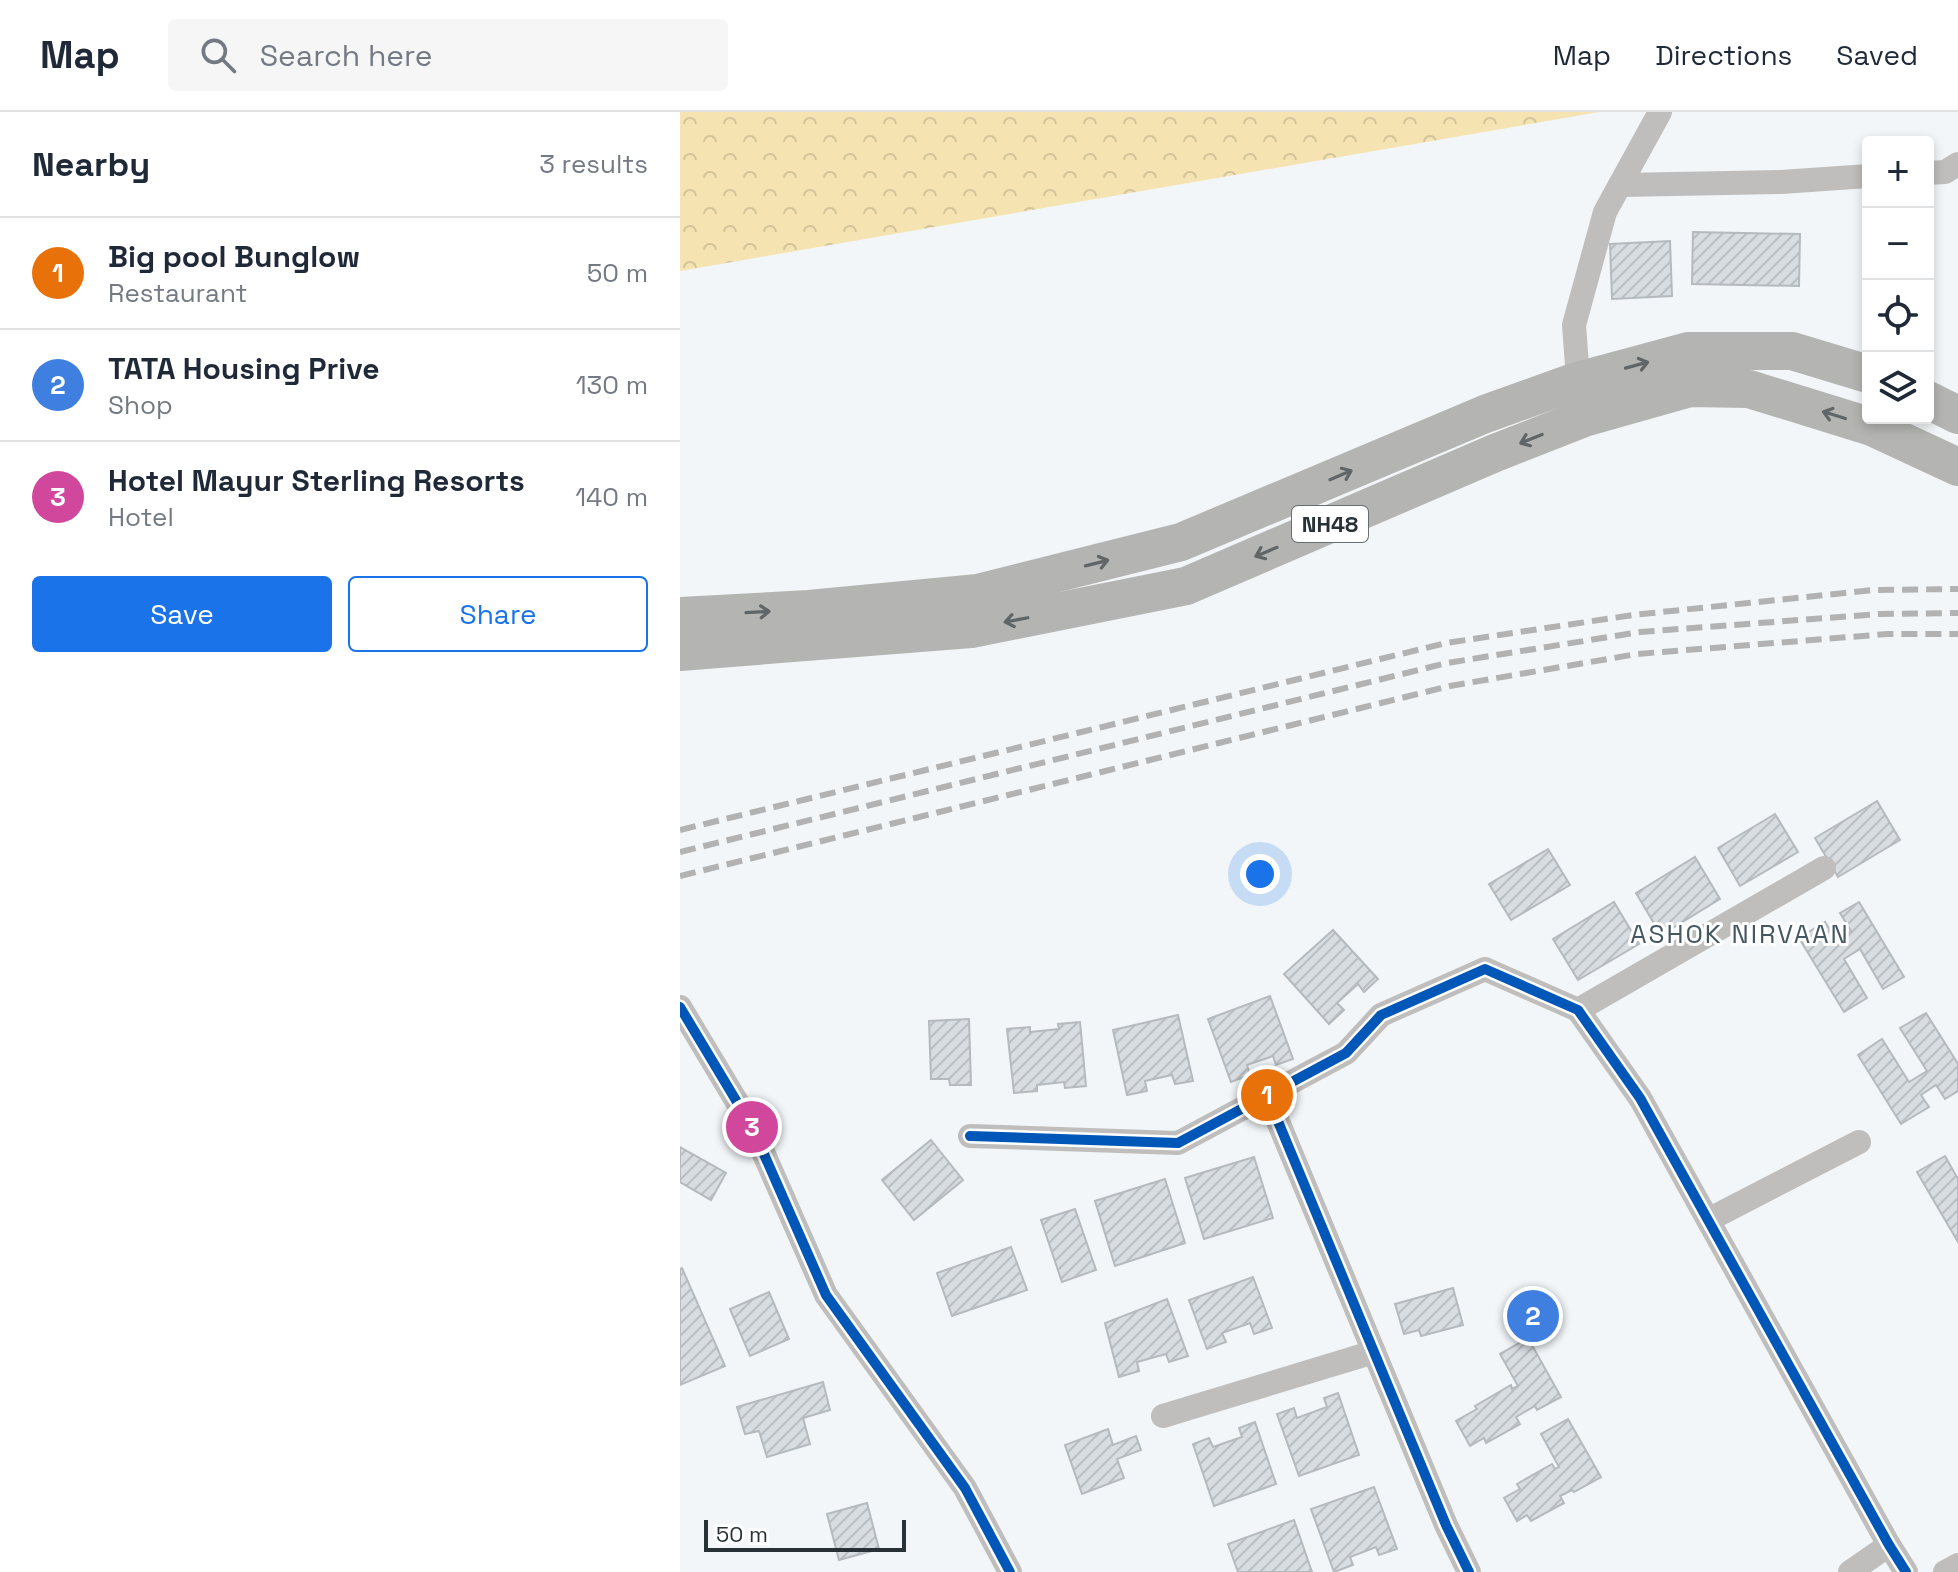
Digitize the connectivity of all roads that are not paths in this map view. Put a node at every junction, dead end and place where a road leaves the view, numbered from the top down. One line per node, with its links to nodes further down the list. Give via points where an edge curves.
1 (1660, 112): 5 (street)
2 (1958, 164): 3 (street)
3 (1934, 173)
4 (1862, 176): 5 (street)
5 (1620, 185): 7 (street, via 1605,212 1574,325)
6 (1862, 372): 7 (highway, NH48, one-way to 6, via 1688,351 1792,351)
7 (1581, 399): 10 (highway, NH48, one-way to 7, via 1872,427 1749,389 1690,388); 11 (highway, NH48, one-way to 7, via 978,593 1181,542 1485,414); 12 (highway, NH48, one-way to 12, via 1495,453 1186,586 971,629)
8 (1934, 403): 9 (highway)
9 (1958, 415)
10 (1958, 467)
11 (680, 616)
12 (680, 652)
13 (1824, 868): 15 (street)
14 (680, 1007): 25 (street, via 752,1127 826,1295 965,1488)
15 (1578, 1010): 16 (street, via 1485,969 1381,1015 1346,1053); 19 (street, via 1640,1098)
16 (1267, 1095): 17 (street, via 1178,1143); 20 (street)
17 (970, 1136)
18 (1859, 1142): 19 (street)
19 (1708, 1220): 22 (street)
20 (1374, 1352): 21 (street); 24 (street)
21 (1163, 1416)
22 (1889, 1545): 26 (street); 27 (street)
23 (1958, 1565): 28 (street)
24 (1462, 1570)
25 (1010, 1572)
26 (1850, 1572)
27 (1906, 1572)
28 (1945, 1572)

